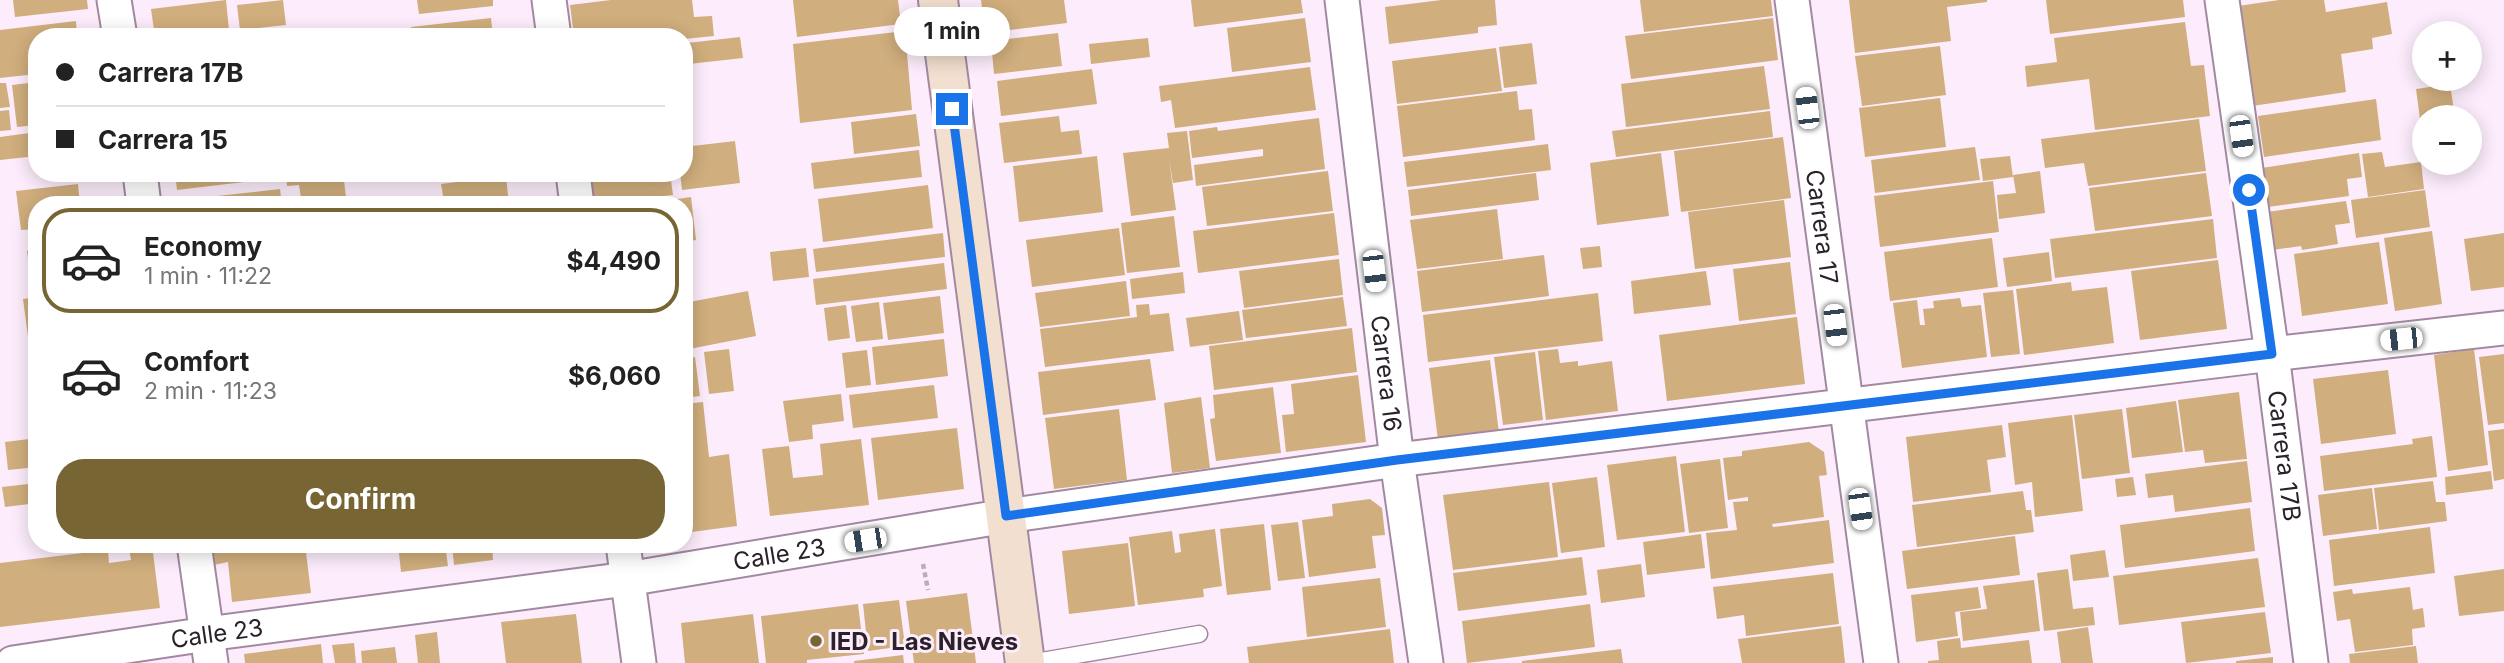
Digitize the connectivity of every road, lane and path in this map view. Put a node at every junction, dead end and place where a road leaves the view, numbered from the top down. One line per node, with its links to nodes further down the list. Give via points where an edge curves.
1 (114, 0): 7 (street)
2 (549, 0): 8 (street)
3 (938, 0): 13 (street)
4 (1342, 0): 12 (street, Carrera 16)
5 (1792, 0): 11 (street, Carrera 17)
6 (2222, 0): 10 (street, Carrera 17B)
7 (119, 28)
8 (553, 28)
9 (2504, 328): 10 (street, Calle 23)
10 (2272, 354): 11 (street, Calle 23); 24 (street, Carrera 17B)
11 (1846, 407): 12 (street, Calle 23); 23 (street, Carrera 17)
12 (1397, 460): 13 (street, Calle 23); 22 (street, Carrera 16)
13 (1006, 516): 16 (street, Calle 23); 21 (street)
14 (195, 553): 18 (street)
15 (624, 553): 16 (street)
16 (627, 579): 18 (street, Calle 23); 20 (street)
17 (1199, 634): 21 (lane)
18 (209, 648): 19 (street, Calle 23)
19 (13, 663)
20 (639, 663)
21 (1027, 663)
22 (1426, 663)
23 (1881, 663)
24 (2311, 663)

